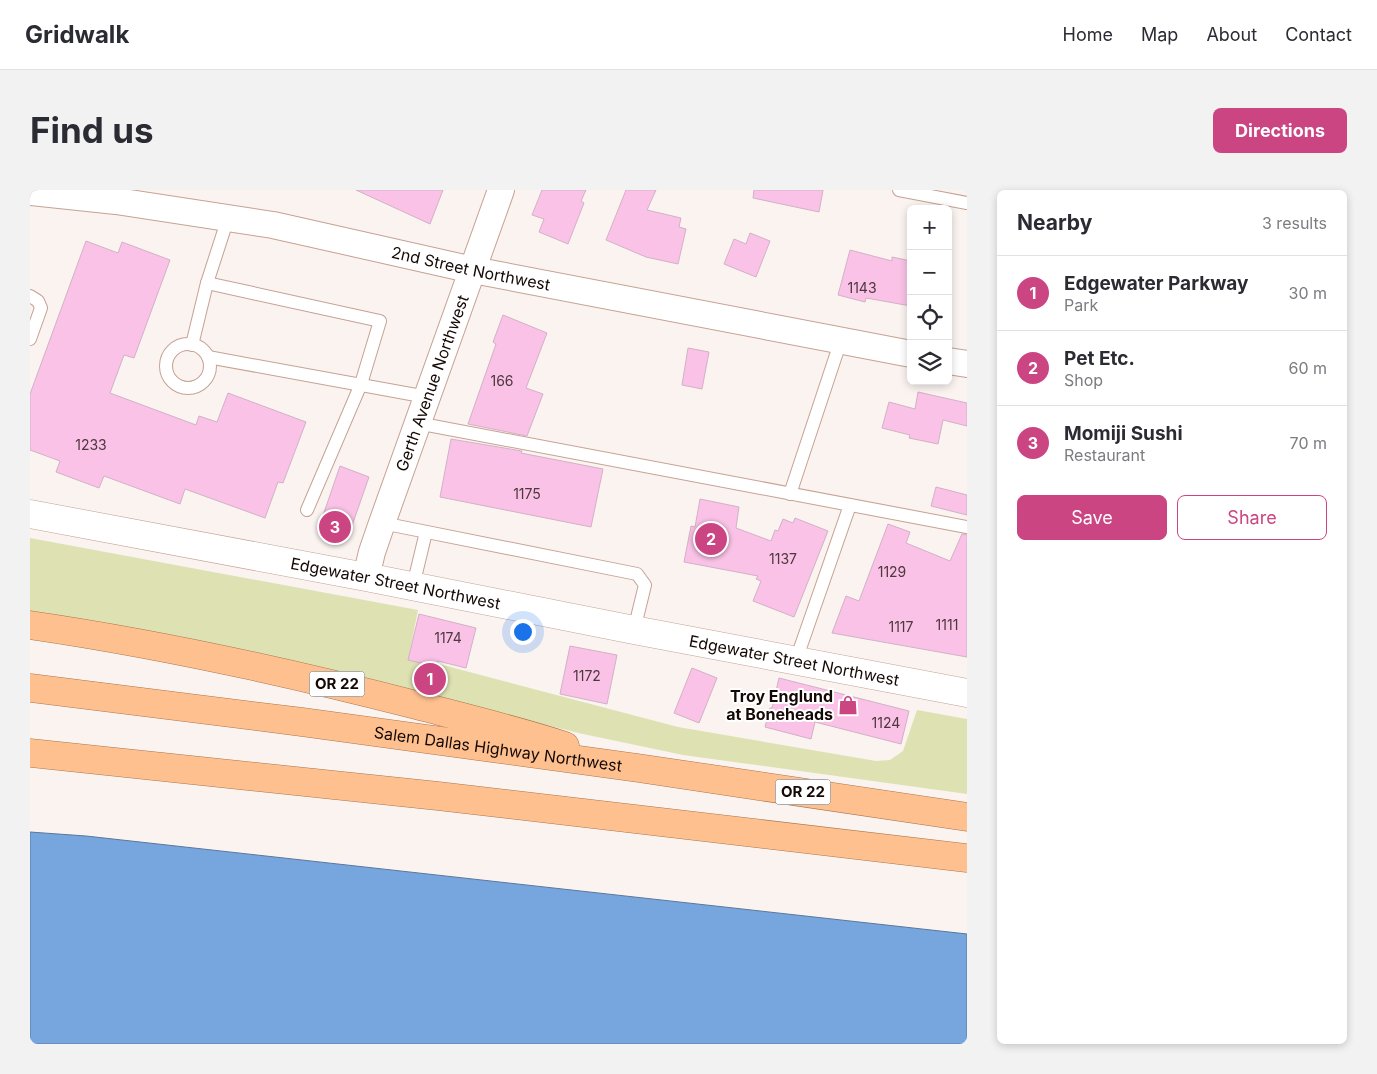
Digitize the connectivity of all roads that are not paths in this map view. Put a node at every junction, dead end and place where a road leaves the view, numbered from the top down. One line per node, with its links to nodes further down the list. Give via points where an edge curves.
1 (501, 190): 7 (street, Gerth Avenue Northwest)
2 (899, 190): 5 (lane)
3 (30, 192): 4 (street, 2nd Street Northwest)
4 (118, 196): 6 (street, 2nd Street Northwest)
5 (967, 203)
6 (228, 218): 7 (street, 2nd Street Northwest); 8 (lane)
7 (473, 270): 11 (street, 2nd Street Northwest); 18 (street, Gerth Avenue Northwest)
8 (207, 284): 12 (lane); 17 (lane, via 380,321)
9 (30, 296): 10 (lane, via 38,301 41,308)
10 (30, 339)
11 (841, 340): 13 (street, 2nd Street Northwest); 20 (lane)
12 (192, 344): 14 (lane); 14 (lane, via 177,347 168,358 167,372 176,384 189,388 202,383 209,371)
13 (907, 353)
14 (208, 357): 17 (lane)
15 (952, 362): 16 (street)
16 (967, 364)
17 (361, 384): 18 (lane); 22 (lane)
18 (427, 397): 19 (street, Gerth Avenue Northwest)
19 (417, 423): 20 (lane); 24 (street, Gerth Avenue Northwest)
20 (790, 494): 21 (lane)
21 (850, 505): 25 (lane); 31 (lane)
22 (307, 510)
23 (30, 514): 27 (main road, Edgewater Street Northwest)
24 (382, 523): 26 (lane); 27 (street, Gerth Avenue Northwest)
25 (967, 527)
26 (426, 532): 28 (lane); 30 (lane, via 637,574 645,585)
27 (366, 577): 28 (main road, Edgewater Street Northwest)
28 (413, 586): 30 (main road, Edgewater Street Northwest)
29 (30, 625): 35 (highway, OR 22, via 112,637 319,680 522,732)
30 (634, 630): 31 (main road, Edgewater Street Northwest)
31 (796, 660): 33 (main road, Edgewater Street Northwest)
32 (30, 688): 35 (highway, Salem Dallas Highway Northwest / OR 22)
33 (967, 693)
34 (30, 753): 37 (highway, via 428,795)
35 (638, 768): 36 (highway, Salem Dallas Highway Northwest / OR 22)
36 (967, 817)
37 (967, 858)

